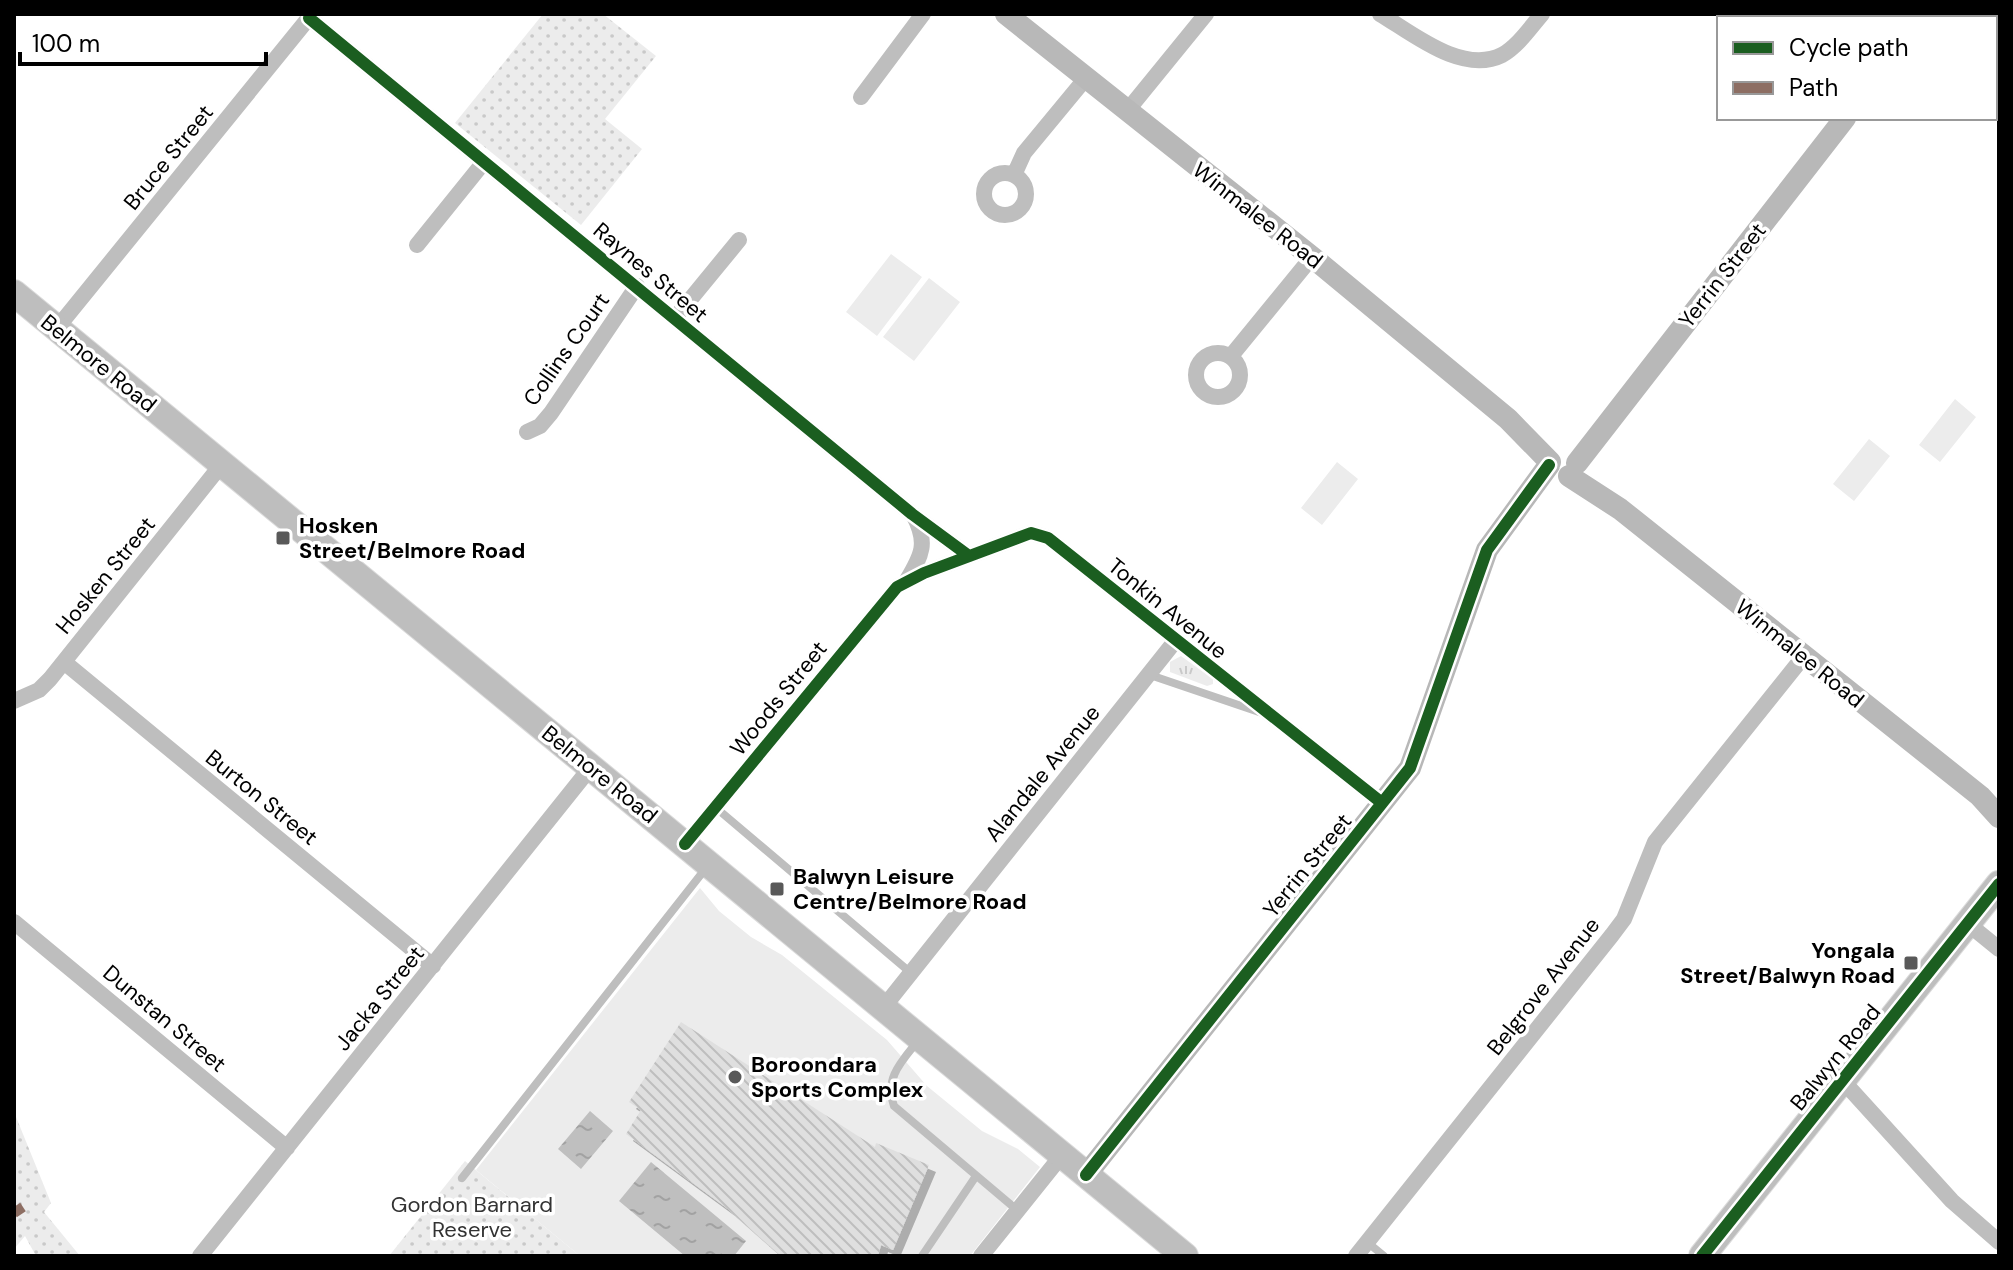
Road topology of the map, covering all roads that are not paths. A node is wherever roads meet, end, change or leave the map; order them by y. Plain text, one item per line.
1 (923, 14) edge
2 (1006, 14) edge
3 (1206, 14) edge
4 (1380, 14) edge
5 (1542, 14) edge
6 (311, 16) edge
7 (1086, 78) junction
8 (861, 97) dead end
9 (1127, 111) junction
10 (1843, 120) edge
11 (484, 162) junction
12 (1014, 175) dead end
13 (739, 240) dead end
14 (417, 245) dead end
15 (1312, 257) junction
16 (637, 286) junction
17 (14, 293) edge
18 (675, 318) junction
19 (57, 328) junction
20 (1231, 356) dead end
21 (527, 432) dead end
22 (222, 464) junction
23 (1564, 464) junction
24 (912, 514) junction
25 (969, 556) junction
26 (907, 580) junction
27 (1176, 640) junction
28 (1804, 656) junction
29 (64, 662) junction
30 (1149, 674) junction
31 (14, 701) edge
32 (1274, 718) junction
33 (591, 767) junction
34 (1989, 802) edge
35 (1382, 803) junction
36 (715, 807) junction
37 (1999, 817) edge
38 (685, 844) junction
39 (709, 865) junction
40 (1999, 884) edge
41 (14, 922) edge
42 (1967, 923) junction
43 (1999, 949) edge
44 (433, 966) junction
45 (911, 973) junction
46 (883, 1008) junction
47 (920, 1038) junction
48 (1842, 1080) junction
49 (287, 1148) junction
50 (1062, 1155) junction
51 (1086, 1175) junction
52 (976, 1176) junction
53 (462, 1178) dead end
54 (1018, 1210) junction
55 (1367, 1242) junction
56 (1999, 1242) edge
57 (200, 1256) edge
58 (922, 1256) edge
59 (981, 1256) edge
60 (1185, 1256) edge
61 (1356, 1256) edge
62 (1384, 1256) edge
63 (1702, 1256) edge

1 - 8 street
2 - 7 street, Winmalee Road
3 - 9 street
4 - 5 street
6 - 11 street, Raynes Street
6 - 19 street, Bruce Street
7 - 9 street, Winmalee Road
7 - 12 street
9 - 15 street, Winmalee Road
10 - 23 street, Yerrin Street
11 - 14 street
11 - 16 street, Raynes Street
13 - 18 street
15 - 20 street
15 - 23 street, Winmalee Road
16 - 18 street, Raynes Street
16 - 21 street, Collins Court
17 - 19 main road, Belmore Road
18 - 24 street, Raynes Street
19 - 22 main road, Belmore Road
22 - 29 street, Hosken Street
22 - 33 main road, Belmore Road
23 - 28 street, Winmalee Road
23 - 35 street, Yerrin Street
24 - 25 street, Raynes Street
24 - 26 street
25 - 26 street, Tonkin Avenue
25 - 27 street, Tonkin Avenue
26 - 36 street, Woods Street
27 - 30 street, Alandale Avenue
27 - 32 street, Tonkin Avenue
28 - 34 street, Winmalee Road
28 - 55 street, Belgrove Avenue
29 - 31 street, Hosken Street
29 - 44 street, Burton Street
30 - 32 lane
30 - 45 street, Alandale Avenue
32 - 35 street, Tonkin Avenue
33 - 38 main road, Belmore Road
33 - 44 street, Jacka Street
34 - 37 street, Winmalee Road
35 - 51 street, Yerrin Street
36 - 38 street, Woods Street
36 - 45 lane
38 - 39 main road, Belmore Road
39 - 46 main road, Belmore Road
39 - 53 lane
40 - 42 main road, Balwyn Road
41 - 49 street, Dunstan Street
42 - 43 street
42 - 48 main road, Balwyn Road
44 - 49 street, Jacka Street
45 - 46 street, Alandale Avenue
46 - 47 main road, Belmore Road
47 - 50 main road, Belmore Road
47 - 52 lane
48 - 56 street
48 - 63 main road, Balwyn Road
49 - 57 street, Jacka Street
50 - 51 main road, Belmore Road
50 - 54 street
51 - 60 main road, Belmore Road
52 - 54 lane
52 - 58 lane
54 - 59 street
55 - 61 street, Belgrove Avenue
55 - 62 lane

